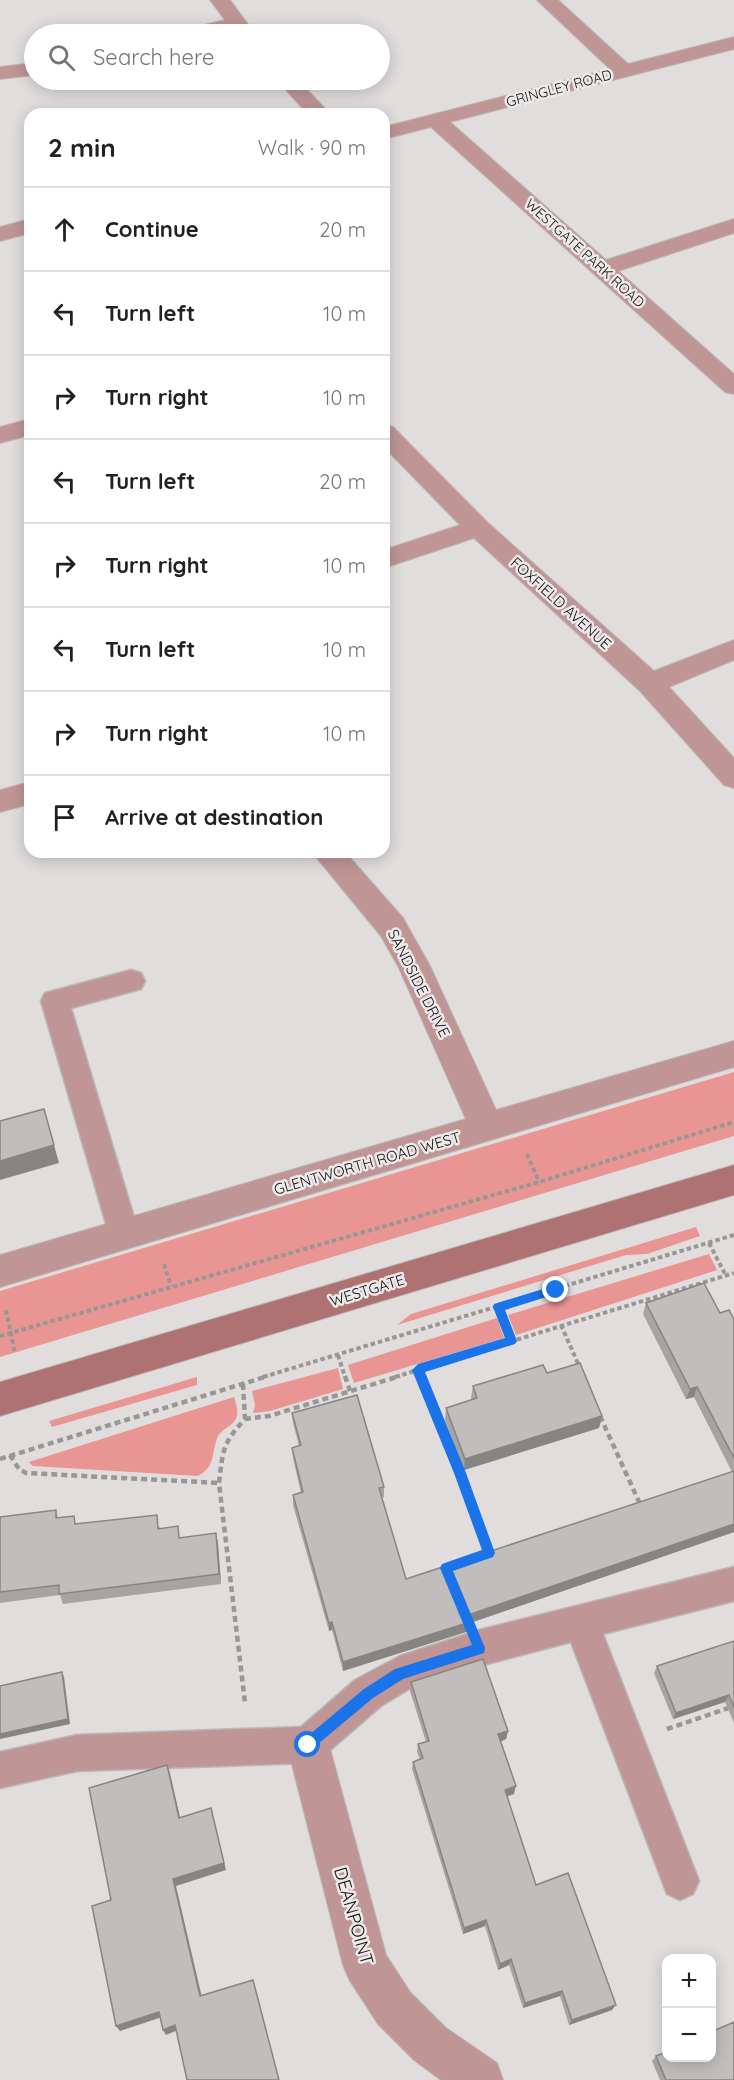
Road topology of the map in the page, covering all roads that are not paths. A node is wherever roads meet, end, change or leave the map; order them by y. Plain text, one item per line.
1 (220, 0) edge
2 (547, 0) edge
3 (237, 24) edge
4 (734, 43) edge
5 (24, 70) edge
6 (624, 71) junction
7 (0, 73) edge
8 (297, 90) edge
9 (314, 108) edge
10 (435, 120) junction
11 (390, 131) edge
12 (734, 226) edge
13 (24, 228) edge
14 (0, 234) edge
15 (602, 269) junction
16 (734, 387) edge
17 (24, 429) edge
18 (0, 435) edge
19 (390, 438) edge
20 (478, 528) junction
21 (390, 557) edge
22 (734, 649) edge
23 (650, 684) junction
24 (734, 777) edge
25 (24, 795) edge
26 (0, 801) edge
27 (332, 858) edge
28 (131, 981) dead end
29 (734, 1054) edge
30 (487, 1128) junction
31 (734, 1180) edge
32 (124, 1234) junction
33 (0, 1270) edge
34 (0, 1399) edge
35 (734, 1584) edge
36 (581, 1623) junction
37 (308, 1745) junction
38 (0, 1770) edge
39 (680, 1881) dead end
40 (478, 2080) edge

1 - 3 street
2 - 6 street
4 - 6 street, GRINGLEY ROAD
5 - 7 street
6 - 10 street, GRINGLEY ROAD
8 - 9 street
10 - 11 street, GRINGLEY ROAD
10 - 15 street, WESTGATE PARK ROAD
12 - 15 street
13 - 14 street
15 - 16 street, WESTGATE PARK ROAD
17 - 18 street
19 - 20 street, FOXFIELD AVENUE
20 - 21 street
20 - 23 street, FOXFIELD AVENUE
22 - 23 street
23 - 24 street, FOXFIELD AVENUE
25 - 26 street
27 - 30 street, SANDSIDE DRIVE
28 - 32 lane
29 - 30 street, GLENTWORTH ROAD WEST
30 - 32 street, GLENTWORTH ROAD WEST
31 - 34 street, WESTGATE
32 - 33 street, GLENTWORTH ROAD WEST
35 - 36 lane
36 - 37 lane
36 - 39 lane
37 - 38 lane
37 - 40 street, DEANPOINT

